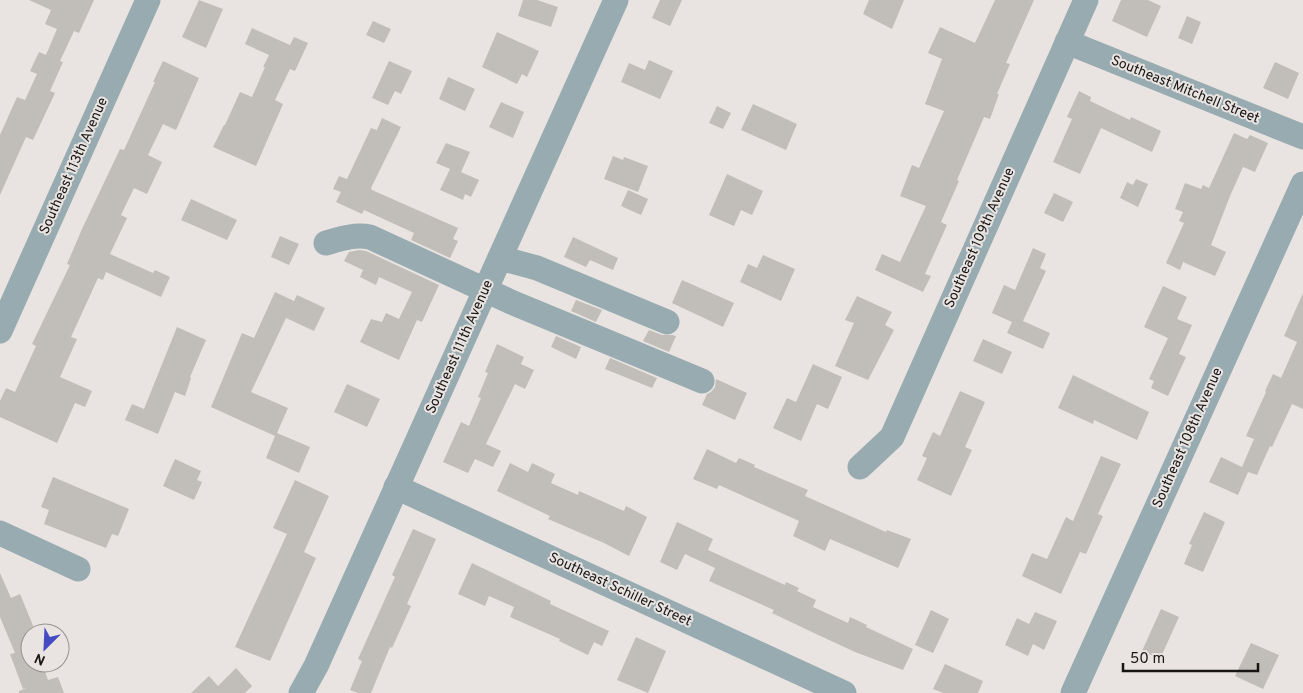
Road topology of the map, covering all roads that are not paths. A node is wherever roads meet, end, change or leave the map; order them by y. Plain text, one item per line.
1 (148, 0) edge
2 (616, 0) edge
3 (1086, 0) edge
4 (1067, 42) junction
5 (1303, 137) edge
6 (1303, 184) edge
7 (326, 244) dead end
8 (500, 258) junction
9 (486, 290) junction
10 (667, 322) dead end
11 (0, 331) edge
12 (702, 381) dead end
13 (860, 467) dead end
14 (396, 487) junction
15 (0, 533) edge
16 (78, 569) dead end
17 (814, 687) edge
18 (301, 693) edge
19 (844, 693) edge
20 (1073, 693) edge

1 - 11 street, Southeast 113th Avenue
2 - 8 street, Southeast 111th Avenue
3 - 4 street, Southeast 109th Avenue
4 - 5 street, Southeast Mitchell Street
4 - 13 street, Southeast 109th Avenue
6 - 20 street, Southeast 108th Avenue
7 - 9 street
8 - 9 street, Southeast 111th Avenue
8 - 10 street
9 - 12 street
9 - 14 street, Southeast 111th Avenue
14 - 17 street, Southeast Schiller Street
14 - 18 street, Southeast 111th Avenue
15 - 16 street
17 - 19 street, Southeast Schiller Street

